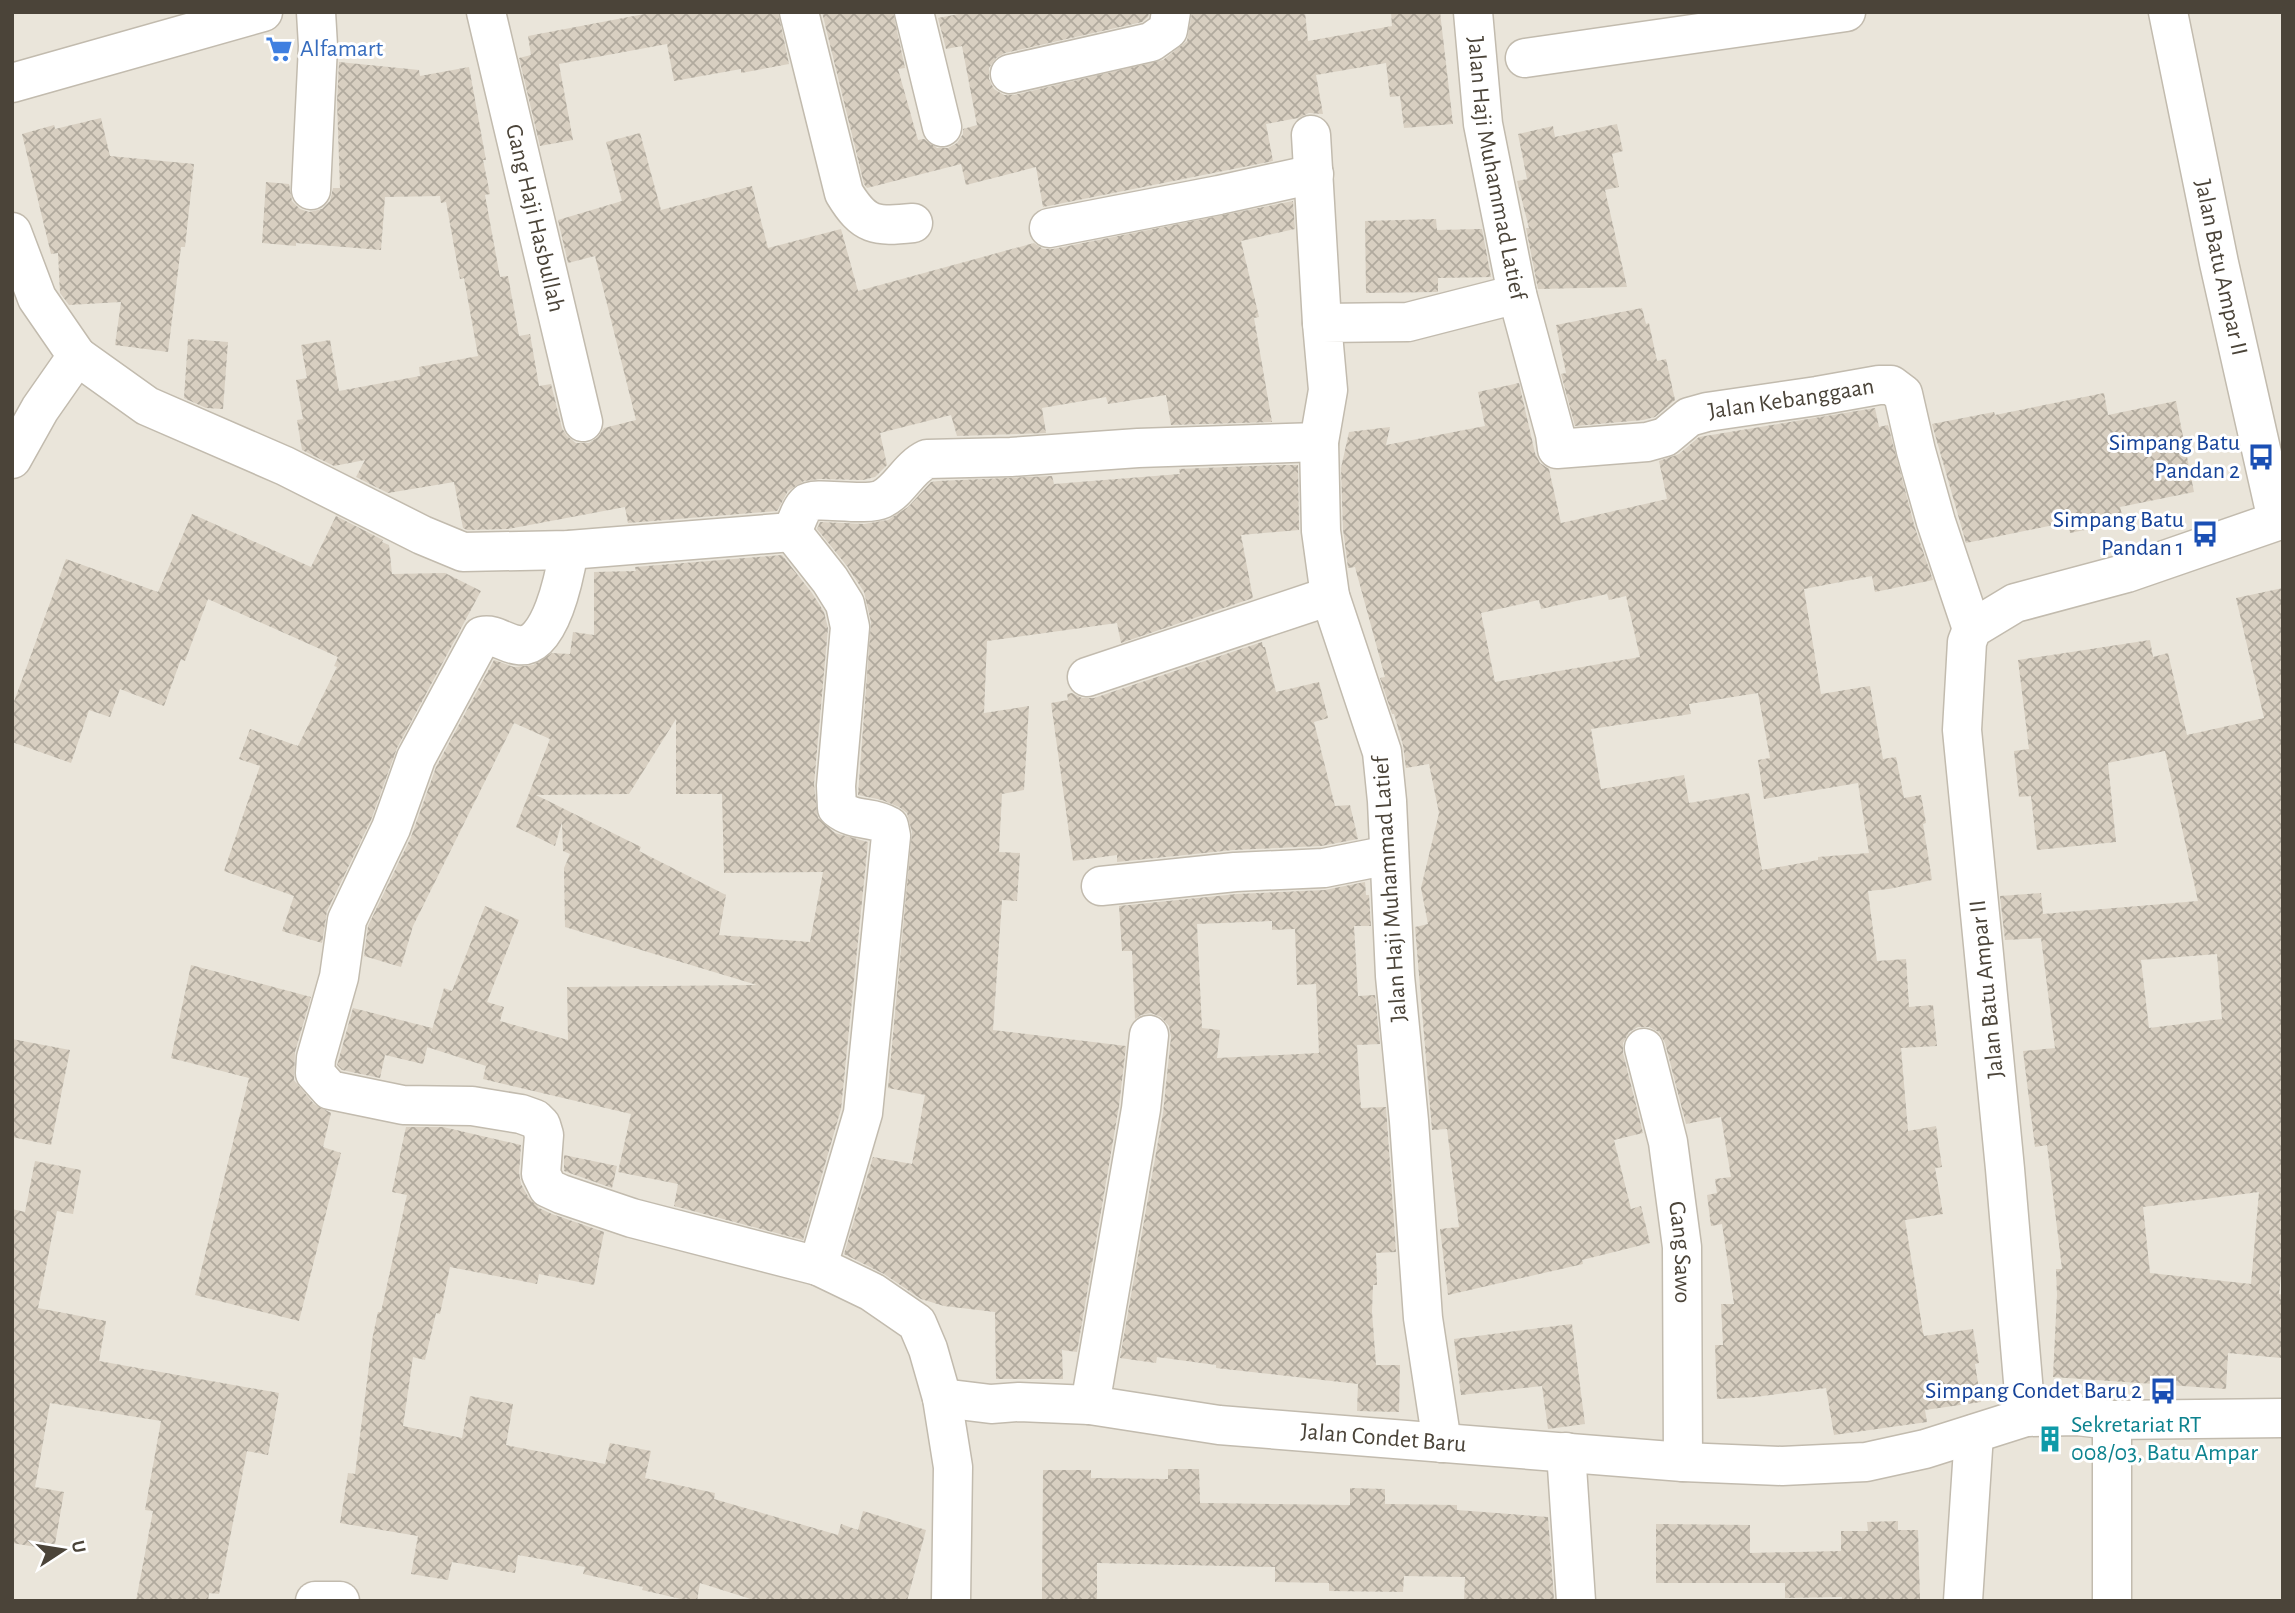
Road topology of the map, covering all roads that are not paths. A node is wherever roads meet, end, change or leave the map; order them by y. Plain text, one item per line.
1 (262, 12) edge
2 (316, 12) edge
3 (486, 12) edge
4 (799, 12) edge
5 (914, 12) edge
6 (1171, 12) edge
7 (1473, 12) edge
8 (1846, 12) edge
9 (2168, 12) edge
10 (1525, 58) dead end
11 (1010, 74) dead end
12 (12, 83) edge
13 (942, 127) dead end
14 (1311, 135) dead end
15 (1314, 174) junction
16 (311, 190) dead end
17 (912, 223) dead end
18 (1049, 228) dead end
19 (12, 232) edge
20 (1517, 294) junction
21 (1322, 323) junction
22 (77, 356) junction
23 (583, 422) dead end
24 (1320, 442) junction
25 (12, 458) edge
26 (2280, 520) edge
27 (792, 532) junction
28 (569, 550) junction
29 (1330, 596) junction
30 (1972, 629) junction
31 (1087, 677) dead end
32 (1389, 855) junction
33 (1101, 886) dead end
34 (1149, 1035) dead end
35 (1644, 1048) dead end
36 (818, 1266) junction
37 (942, 1398) junction
38 (1090, 1405) junction
39 (2026, 1418) junction
40 (2283, 1418) edge
41 (2112, 1420) junction
42 (1974, 1434) junction
43 (1442, 1443) junction
44 (1566, 1452) junction
45 (1683, 1462) junction
46 (315, 1601) edge
47 (340, 1601) edge
48 (951, 1601) edge
49 (1576, 1601) edge
50 (1963, 1601) edge
51 (2112, 1601) edge

1 - 12 street
2 - 16 street
3 - 23 street, Gang Haji Hasbullah
4 - 17 street
5 - 13 street
6 - 11 street
7 - 20 street, Jalan Haji Muhammad Latief
8 - 10 street
9 - 26 street, Jalan Batu Ampar II
14 - 15 street
15 - 18 street
15 - 21 street
19 - 22 street
20 - 21 street, Jalan Haji Muhammad Latief
20 - 30 street, Jalan Kebanggaan
21 - 24 street, Jalan Haji Muhammad Latief
22 - 25 street
22 - 28 street
24 - 27 street
24 - 29 street, Jalan Haji Muhammad Latief
26 - 30 street, Jalan Batu Ampar II
27 - 28 street
27 - 36 street
28 - 36 street
29 - 31 street
29 - 32 street, Jalan Haji Muhammad Latief
30 - 39 street, Jalan Batu Ampar II
32 - 33 street
32 - 43 street, Jalan Haji Muhammad Latief
34 - 38 street
35 - 45 street, Gang Sawo
36 - 37 street
37 - 38 street, Jalan Condet Baru
37 - 48 street
38 - 43 street, Jalan Condet Baru
39 - 41 street
39 - 42 street, Jalan Condet Baru
40 - 41 street
41 - 51 street
42 - 45 street, Jalan Condet Baru
42 - 50 street
43 - 44 street, Jalan Condet Baru
44 - 45 street, Jalan Condet Baru
44 - 49 street
46 - 47 street

